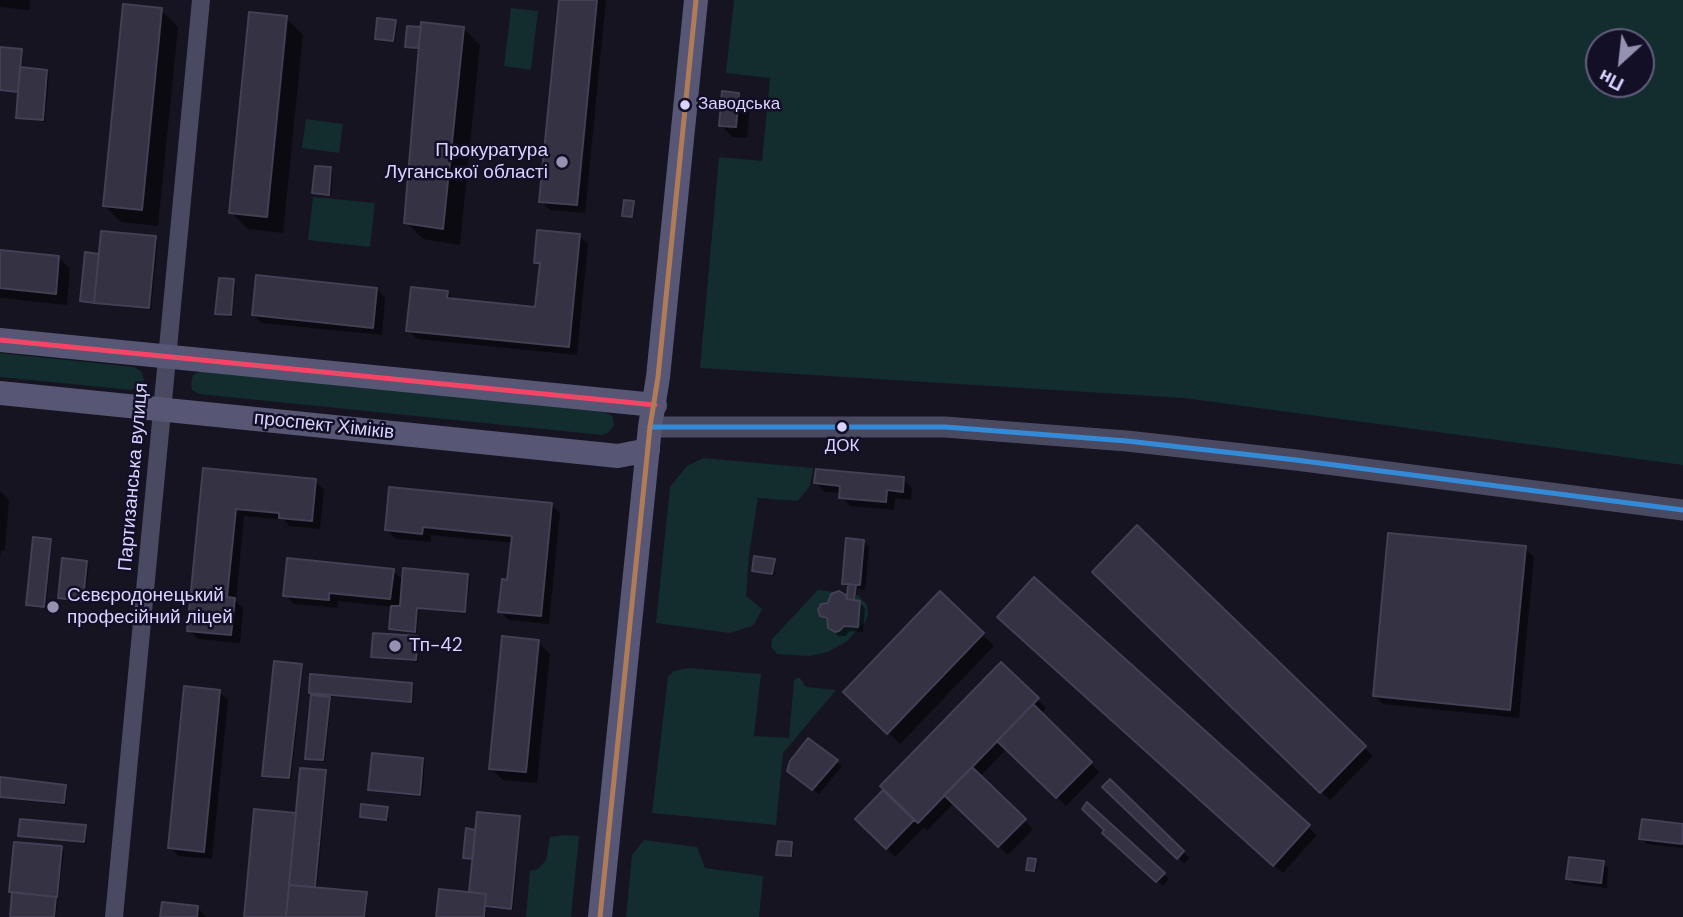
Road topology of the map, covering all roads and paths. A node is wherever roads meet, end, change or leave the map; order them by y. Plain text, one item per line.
1 (201, 0) edge
2 (696, 0) edge
3 (0, 340) edge
4 (167, 356) junction
5 (0, 393) edge
6 (162, 409) junction
7 (651, 427) junction
8 (1683, 510) edge
9 (114, 917) edge
10 (600, 917) edge

1 - 4 street, Партизанська вулиця
2 - 7 main road
3 - 4 main road, проспект Хіміків
4 - 6 street, Партизанська вулиця
4 - 7 main road, проспект Хіміків
5 - 6 main road, проспект Хіміків
6 - 7 main road, проспект Хіміків
6 - 9 street, Партизанська вулиця
7 - 8 street, проспект Хіміків
7 - 10 main road

